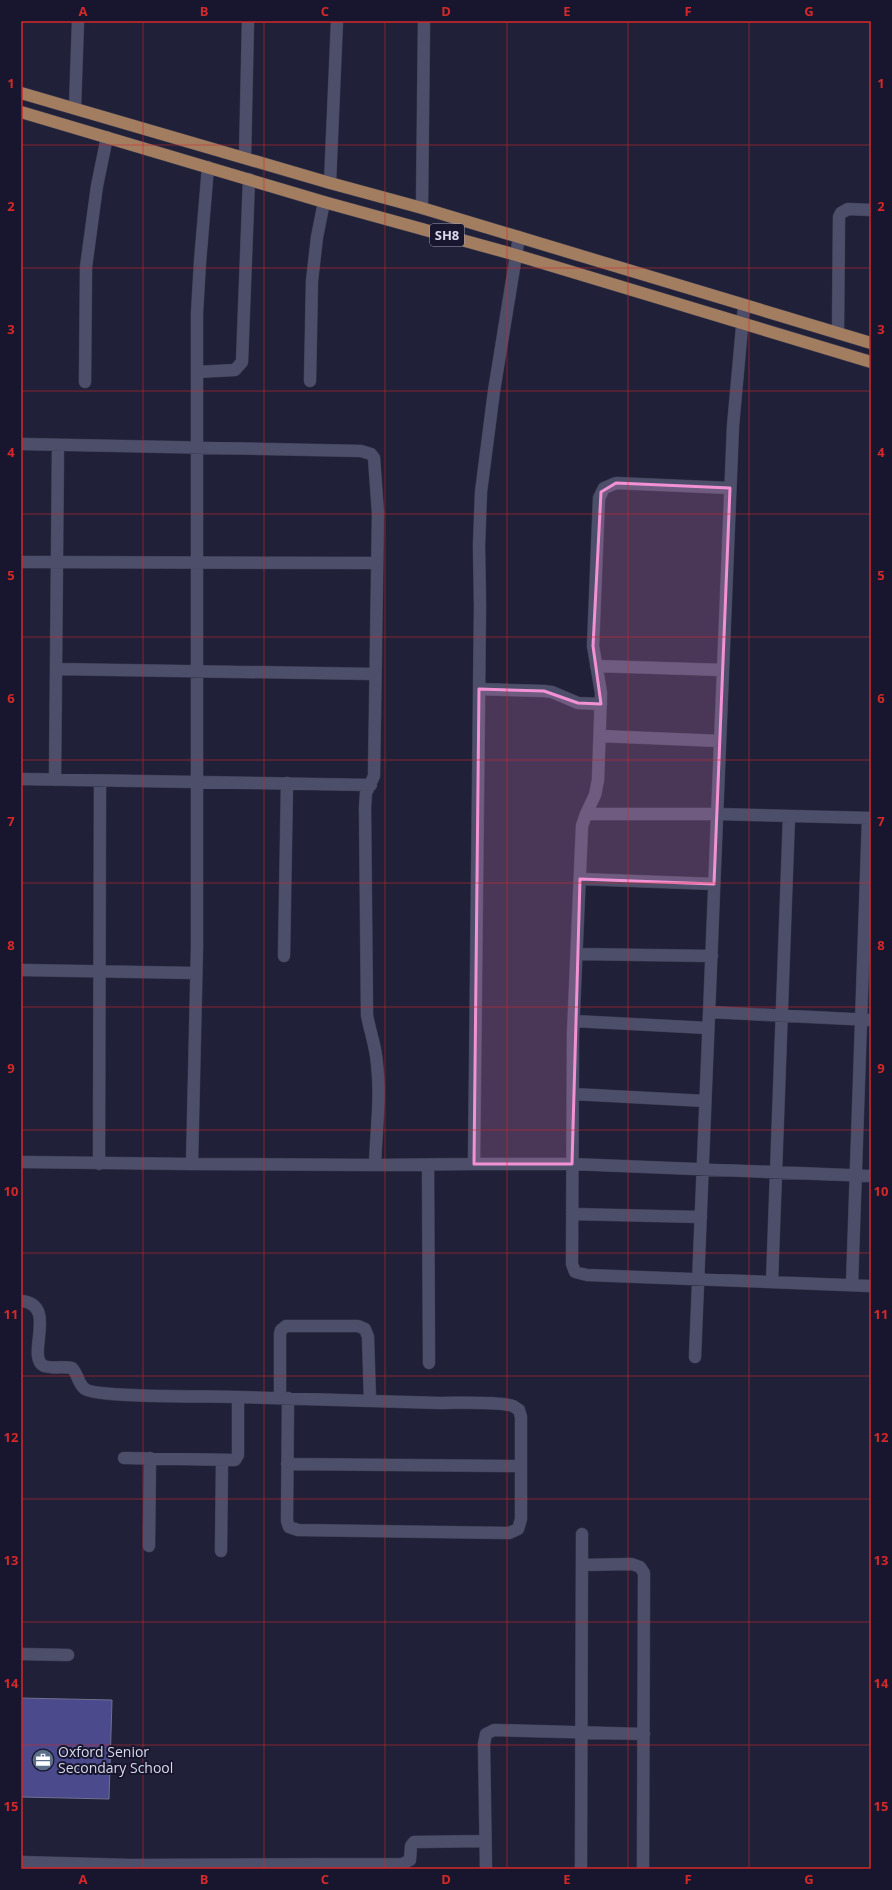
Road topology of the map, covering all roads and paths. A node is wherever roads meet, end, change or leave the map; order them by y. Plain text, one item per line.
1 (78, 21) edge
2 (248, 21) edge
3 (337, 21) edge
4 (424, 21) edge
5 (21, 93) edge
6 (75, 108) junction
7 (21, 112) edge
8 (107, 137) junction
9 (245, 157) junction
10 (208, 167) junction
11 (249, 179) junction
12 (330, 183) junction
13 (324, 202) junction
14 (422, 208) junction
15 (871, 210) edge
16 (519, 238) junction
17 (516, 255) junction
18 (744, 304) junction
19 (741, 323) junction
20 (838, 333) junction
21 (871, 343) edge
22 (871, 362) edge
23 (197, 372) junction
24 (310, 381) dead end
25 (86, 382) dead end
26 (21, 444) edge
27 (58, 445) junction
28 (197, 447) junction
29 (730, 488) junction
30 (21, 562) edge
31 (56, 562) junction
32 (198, 562) junction
33 (377, 564) junction
34 (596, 666) junction
35 (56, 669) junction
36 (197, 670) junction
37 (723, 670) junction
38 (375, 674) junction
39 (479, 690) junction
40 (601, 704) junction
41 (600, 736) junction
42 (720, 741) junction
43 (21, 779) edge
44 (55, 780) junction
45 (100, 781) junction
46 (196, 782) junction
47 (287, 783) junction
48 (371, 785) junction
49 (586, 814) junction
50 (717, 814) junction
51 (789, 816) junction
52 (870, 818) edge
53 (580, 879) junction
54 (714, 884) junction
55 (577, 954) junction
56 (284, 956) dead end
57 (712, 956) junction
58 (21, 970) edge
59 (99, 972) junction
60 (196, 973) junction
61 (709, 1012) junction
62 (782, 1015) junction
63 (866, 1020) edge
64 (574, 1021) junction
65 (708, 1028) junction
66 (573, 1094) junction
67 (705, 1101) junction
68 (21, 1162) edge
69 (99, 1164) junction
70 (192, 1164) junction
71 (474, 1164) junction
72 (572, 1164) junction
73 (428, 1165) junction
74 (375, 1166) junction
75 (703, 1170) junction
76 (776, 1172) junction
77 (855, 1175) junction
78 (871, 1176) edge
79 (572, 1214) junction
80 (701, 1217) junction
81 (698, 1279) junction
82 (772, 1282) junction
83 (852, 1285) junction
84 (871, 1286) edge
85 (21, 1302) edge
86 (695, 1357) dead end
87 (429, 1363) dead end
88 (238, 1397) junction
89 (284, 1398) junction
90 (370, 1401) junction
91 (124, 1458) dead end
92 (150, 1458) junction
93 (222, 1460) junction
94 (288, 1464) junction
95 (521, 1466) junction
96 (582, 1534) dead end
97 (149, 1546) dead end
98 (221, 1551) dead end
99 (582, 1565) junction
100 (21, 1654) edge
101 (68, 1655) dead end
102 (582, 1732) junction
103 (644, 1734) junction
104 (485, 1841) junction
105 (21, 1862) edge
106 (408, 1865) edge
107 (486, 1869) edge
108 (581, 1869) edge
109 (643, 1869) edge

1 - 6 street
2 - 9 street
3 - 12 street
4 - 14 street
5 - 6 main road, SH8
6 - 9 main road, SH8
7 - 8 main road, SH8
8 - 10 main road, SH8
8 - 25 street
9 - 12 main road, SH8
10 - 11 main road, SH8
10 - 23 street
11 - 13 main road, SH8
11 - 23 street
12 - 14 main road, SH8
13 - 17 main road, SH8
13 - 24 street
14 - 16 main road, SH8
15 - 20 street
16 - 17 street
16 - 18 main road, SH8
17 - 19 main road, SH8
17 - 39 street
18 - 19 street
18 - 20 main road, SH8
19 - 22 main road, SH8
19 - 29 street
20 - 21 main road, SH8
23 - 28 street
26 - 27 street
27 - 28 street
27 - 31 street
28 - 32 street
28 - 33 street
29 - 34 street
29 - 37 street
30 - 31 street
31 - 32 street
31 - 35 street
32 - 33 street
32 - 36 street
33 - 38 street
34 - 37 street
34 - 40 street
35 - 36 street
35 - 44 street
36 - 38 street
36 - 46 street
37 - 42 street
38 - 48 street
39 - 40 street
39 - 71 street
40 - 41 street
41 - 42 street
41 - 49 street
42 - 50 street
43 - 44 street
44 - 45 street
45 - 46 street
45 - 59 street
46 - 47 street
46 - 60 street
47 - 48 street
47 - 56 street
48 - 74 street
49 - 50 street
49 - 53 street
50 - 51 street
50 - 54 street
51 - 52 street
51 - 62 street
52 - 63 street
53 - 54 street
53 - 55 street
54 - 57 street
55 - 57 street
55 - 64 street
57 - 61 street
58 - 59 street
59 - 60 street
59 - 69 street
60 - 70 street
61 - 62 street
61 - 65 street
62 - 63 street
62 - 76 street
63 - 77 street
64 - 65 street
64 - 66 street
65 - 67 street
66 - 67 street
66 - 72 street
67 - 75 street
68 - 69 street
69 - 70 street
70 - 74 street
71 - 72 street
71 - 73 street
72 - 75 street
72 - 79 street
73 - 74 street
73 - 87 street
75 - 76 street
75 - 80 street
76 - 77 street
76 - 82 street
77 - 78 street
77 - 83 street
79 - 80 street
79 - 81 street
80 - 81 street
81 - 82 street
81 - 86 street
82 - 83 street
83 - 84 street
85 - 88 street
88 - 89 street
88 - 93 street
89 - 90 street
89 - 90 street
89 - 94 street
90 - 95 street
91 - 92 street
92 - 93 street
92 - 97 street
93 - 98 street
94 - 95 street
94 - 95 street
96 - 99 street
99 - 102 street
99 - 103 street
100 - 101 street
102 - 103 street
102 - 104 street
102 - 108 street
103 - 109 street
104 - 106 street
104 - 107 street
105 - 106 street

